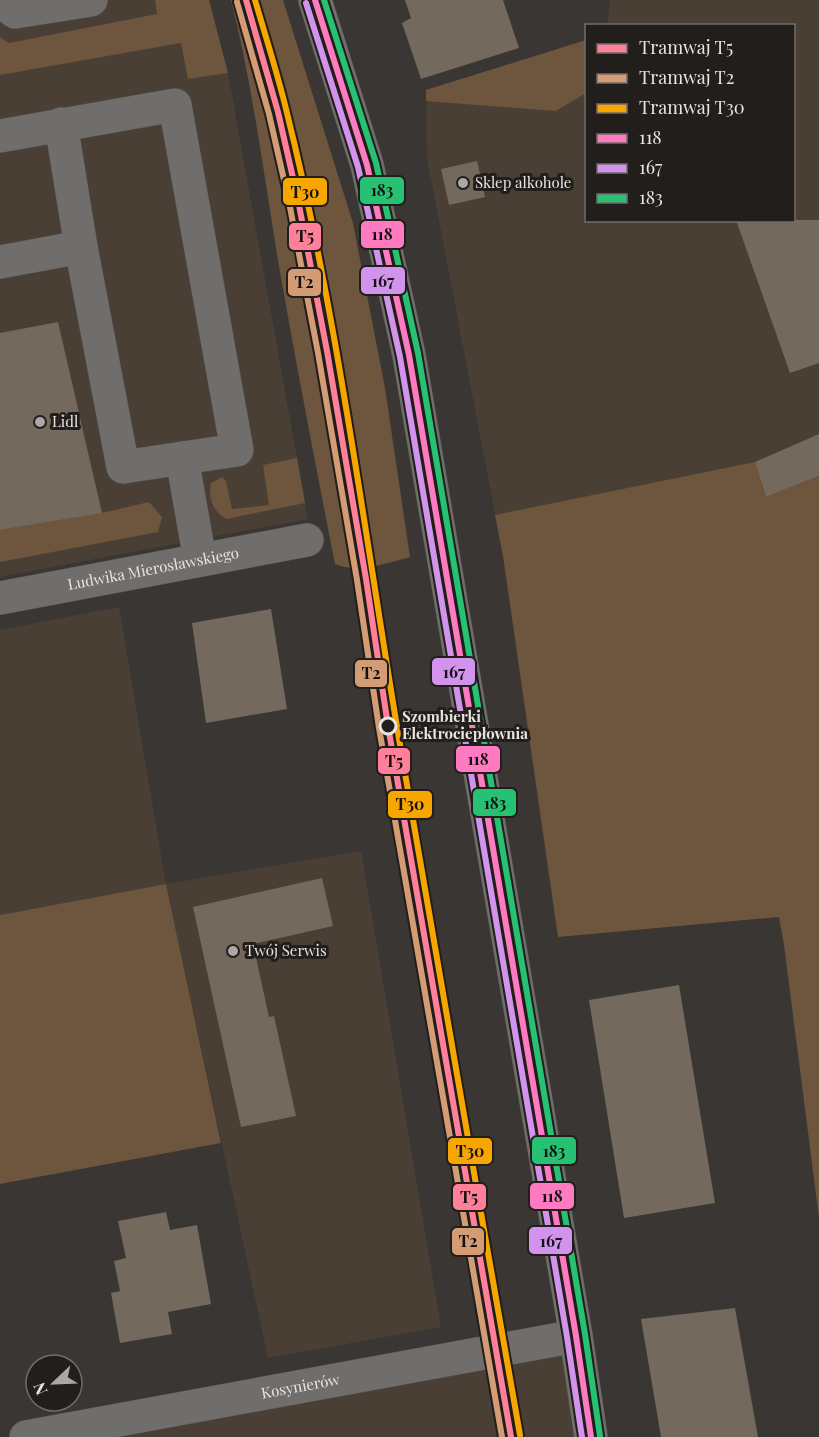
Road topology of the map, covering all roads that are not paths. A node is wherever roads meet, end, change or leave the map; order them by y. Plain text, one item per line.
1 (91, 0) edge
2 (315, 0) edge
3 (0, 1) edge
4 (61, 124) junction
5 (0, 136) edge
6 (81, 248) junction
7 (0, 262) edge
8 (182, 458) junction
9 (307, 540) dead end
10 (200, 560) junction
11 (0, 598) edge
12 (576, 1336) junction
13 (26, 1437) edge
14 (591, 1437) edge

1 - 3 street
2 - 12 street
4 - 5 street
4 - 6 street
4 - 8 street
6 - 7 street
6 - 8 street
8 - 10 street
9 - 10 street, Ludwika Mierosławskiego
10 - 11 street, Ludwika Mierosławskiego
12 - 13 street, Kosynierów
12 - 14 street

